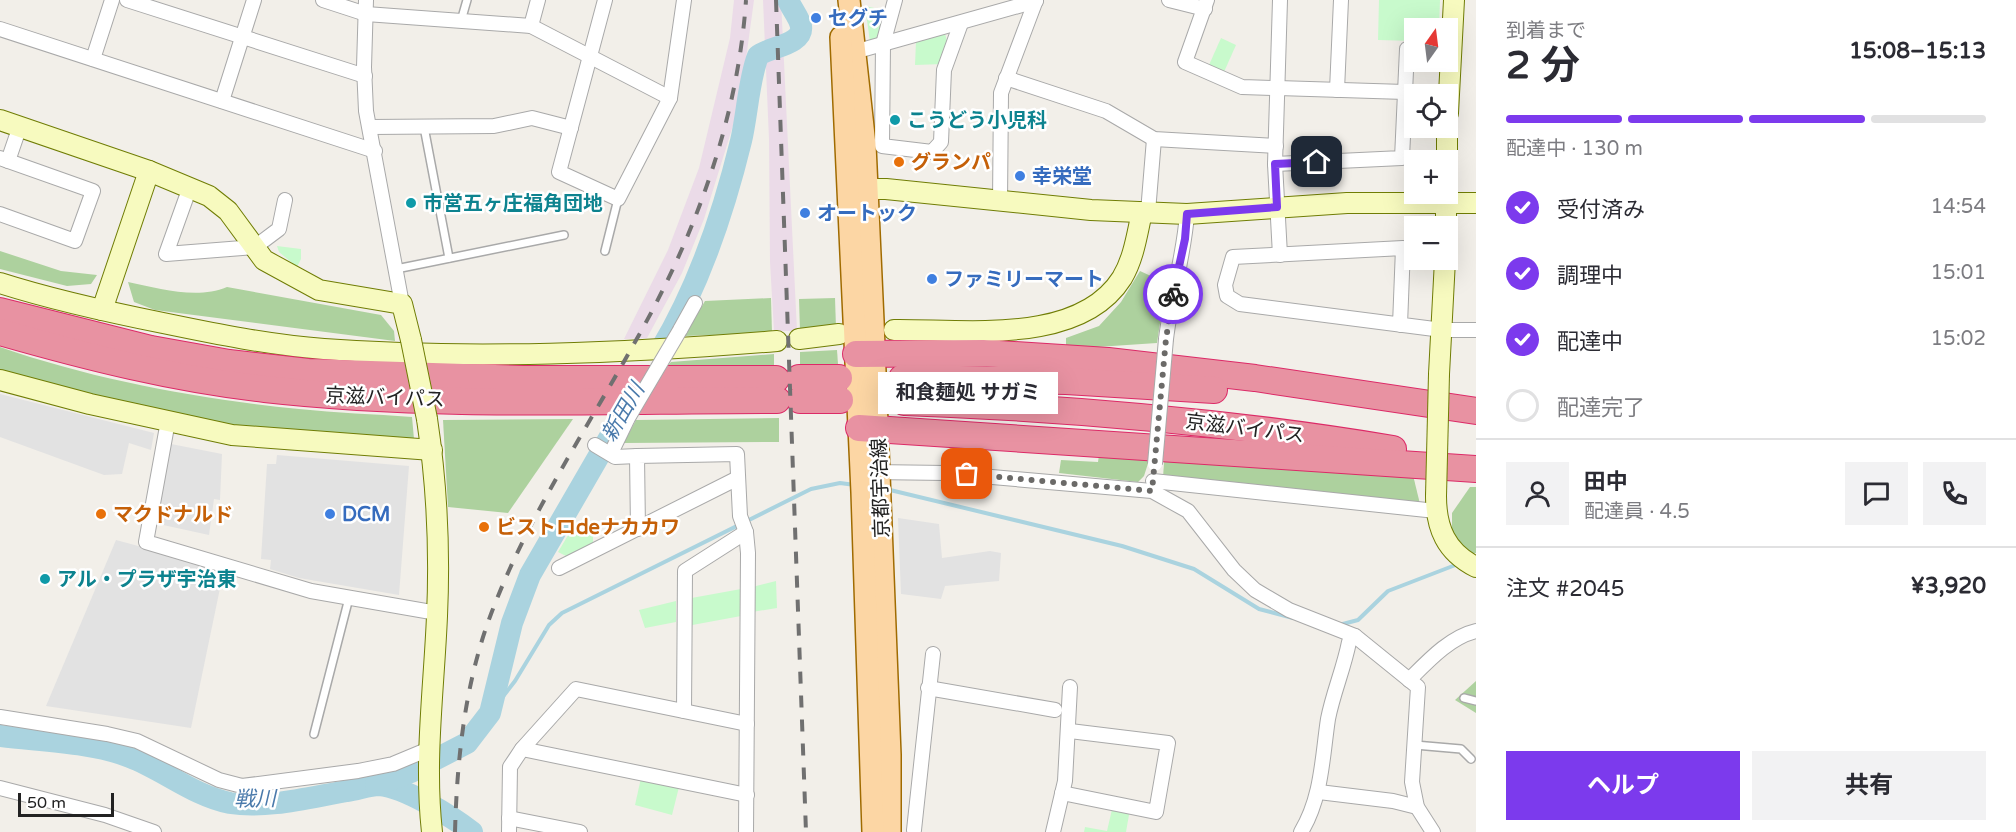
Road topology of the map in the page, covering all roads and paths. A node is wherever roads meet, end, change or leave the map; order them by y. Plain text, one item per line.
1 (112, 0) edge
2 (127, 0) edge
3 (254, 0) edge
4 (323, 0) edge
5 (467, 0) edge
6 (538, 0) edge
7 (605, 0) edge
8 (684, 0) edge
9 (840, 0) edge
10 (849, 0) edge
11 (895, 0) edge
12 (1169, 0) edge
13 (1280, 0) edge
14 (1341, 0) edge
15 (1454, 0) edge
16 (1036, 1) edge
17 (1206, 4) edge
18 (366, 7) edge
19 (461, 21) junction
20 (961, 22) junction
21 (531, 26) junction
22 (0, 29) edge
23 (242, 37) junction
24 (883, 44) junction
25 (849, 54) junction
26 (591, 57) junction
27 (93, 59) junction
28 (365, 76) junction
29 (1006, 78) junction
30 (1450, 84) edge
31 (1277, 89) junction
32 (1337, 90) junction
33 (1404, 92) edge
34 (670, 98) junction
35 (222, 101) junction
36 (1404, 114) edge
37 (0, 120) edge
38 (20, 126) junction
39 (424, 127) junction
40 (371, 128) junction
41 (571, 128) junction
42 (1154, 139) junction
43 (1276, 146) junction
44 (375, 151) junction
45 (4, 160) edge
46 (1275, 164) junction
47 (149, 171) junction
48 (190, 187) junction
49 (857, 188) junction
50 (618, 199) junction
51 (285, 200) dead end
52 (1404, 200) edge
53 (1458, 200) edge
54 (1000, 202) junction
55 (1476, 203) edge
56 (1277, 207) junction
57 (1145, 212) junction
58 (0, 214) edge
59 (1187, 214) junction
60 (564, 235) dead end
61 (255, 247) junction
62 (605, 251) dead end
63 (1280, 255) junction
64 (449, 258) junction
65 (396, 269) junction
66 (1445, 270) edge
67 (0, 284) edge
68 (695, 303) dead end
69 (402, 304) junction
70 (102, 310) junction
71 (0, 312) edge
72 (1400, 325) junction
73 (894, 330) dead end
74 (1442, 330) junction
75 (1476, 330) edge
76 (0, 332) edge
77 (839, 334) dead end
78 (799, 339) dead end
79 (777, 341) dead end
80 (866, 354) junction
81 (0, 380) edge
82 (788, 389) junction
83 (840, 389) dead end
84 (1476, 411) edge
85 (1476, 419) edge
86 (168, 421) junction
87 (868, 428) junction
88 (595, 445) dead end
89 (432, 450) junction
90 (609, 452) junction
91 (637, 456) junction
92 (1476, 467) edge
93 (738, 478) junction
94 (870, 482) junction
95 (1153, 486) junction
96 (1436, 503) junction
97 (743, 525) junction
98 (638, 529) junction
99 (1476, 567) edge
100 (559, 568) dead end
101 (349, 598) junction
102 (437, 613) junction
103 (1476, 631) edge
104 (1355, 636) junction
105 (933, 654) dead end
106 (1409, 680) junction
107 (1070, 687) dead end
108 (928, 688) junction
109 (1464, 698) dead end
110 (1476, 701) edge
111 (1055, 709) dead end
112 (684, 711) junction
113 (0, 717) edge
114 (747, 724) junction
115 (1070, 731) junction
116 (314, 734) dead end
117 (1415, 745) junction
118 (522, 749) junction
119 (429, 758) junction
120 (1471, 759) dead end
121 (0, 788) edge
122 (1062, 792) junction
123 (1319, 792) junction
124 (747, 795) junction
125 (1417, 807) junction
126 (432, 824) edge
127 (509, 825) edge
128 (114, 827) edge
129 (882, 830) edge
130 (915, 831) edge
131 (154, 832) edge
132 (580, 832) edge
133 (746, 832) edge
134 (1053, 832) edge
135 (1301, 832) edge
136 (1433, 832) edge

1 - 27 street
2 - 23 street
3 - 23 street
4 - 18 street
5 - 19 lane
6 - 21 street
7 - 26 street
8 - 34 street
9 - 25 main road, 京都宇治線
10 - 25 main road, 京都宇治線
11 - 24 street
12 - 17 street
13 - 31 street
14 - 32 street
15 - 30 street
16 - 20 street
16 - 29 street
17 - 31 street
18 - 19 street
18 - 28 street
19 - 21 street
20 - 24 street
20 - 24 street
21 - 26 street
22 - 27 street
23 - 28 street
23 - 35 street
24 - 25 street
25 - 49 main road, 京都宇治線
26 - 34 street
26 - 41 street
27 - 35 street
28 - 40 street
29 - 42 street
29 - 54 street
31 - 32 street
31 - 43 street
32 - 33 street
34 - 50 street
35 - 44 street
36 - 46 street
37 - 38 street
38 - 45 street
38 - 47 street
39 - 40 street
39 - 41 street
39 - 64 lane
40 - 44 street
41 - 50 street
42 - 43 street
42 - 57 street
43 - 46 street
44 - 65 street
45 - 58 street
46 - 56 street
47 - 48 street
47 - 70 street
48 - 61 street
48 - 61 street
49 - 54 street
49 - 80 main road, 京都宇治線
50 - 62 lane
51 - 61 street
52 - 56 street
53 - 55 street
54 - 57 street
56 - 59 street
56 - 63 street
57 - 59 street
57 - 73 street
59 - 95 street, bridge
60 - 64 lane
61 - 69 street
63 - 72 street
63 - 72 street
64 - 65 lane
65 - 69 street
66 - 74 street
67 - 70 street
68 - 90 street, bridge
69 - 89 street, bridge
70 - 79 street
71 - 82 highway, 京滋バイパス
72 - 74 street
74 - 75 street
74 - 96 street, bridge
76 - 82 highway, 京滋バイパス
77 - 78 street
80 - 84 highway
80 - 87 main road, 京都宇治線
81 - 86 street
82 - 83 highway, 京滋バイパス
85 - 92 highway, 京滋バイパス
86 - 89 street
86 - 101 street
87 - 92 highway
87 - 94 main road, 京都宇治線
88 - 90 street
89 - 102 street
90 - 91 street
91 - 93 street
91 - 98 street
93 - 97 street
93 - 98 street
94 - 95 street
94 - 129 main road, 京都宇治線
95 - 96 street
95 - 104 street
96 - 99 street
97 - 112 street
97 - 114 street
98 - 100 street
101 - 102 street
101 - 116 lane
102 - 119 street
103 - 106 street
104 - 106 street
104 - 123 street
105 - 108 street
106 - 117 street
107 - 115 street
108 - 111 street
108 - 130 street
109 - 110 lane
112 - 114 street
112 - 118 street
113 - 119 street
114 - 124 street
115 - 122 street
115 - 122 street
117 - 120 lane
117 - 125 street
118 - 124 street
118 - 127 street
119 - 126 street
121 - 128 street
122 - 134 street
123 - 125 street
123 - 135 street
124 - 133 street
125 - 136 street
127 - 132 street
128 - 131 street
129 - 130 street

